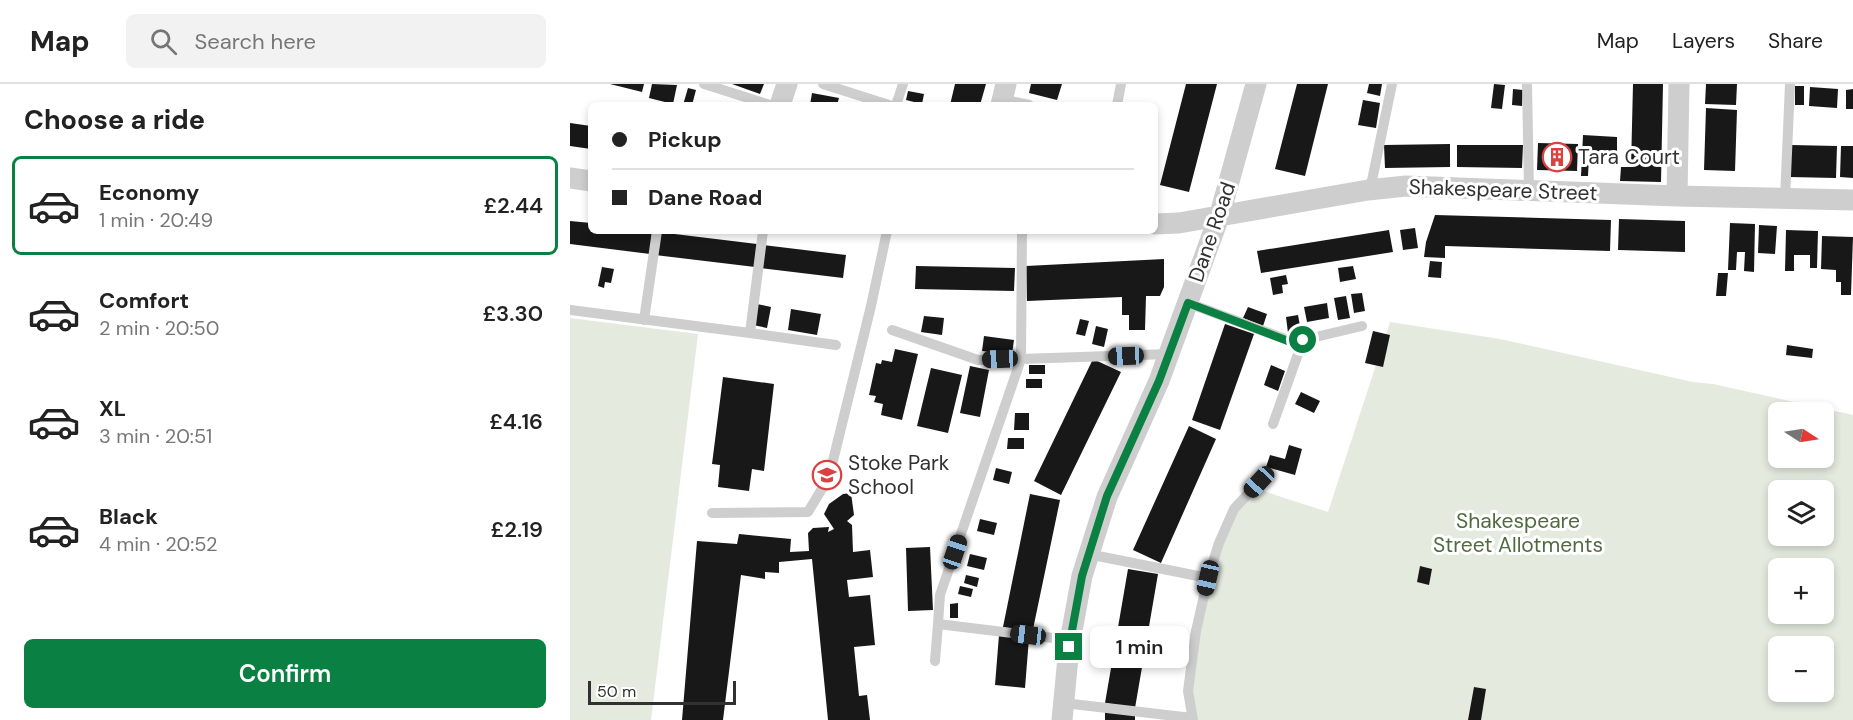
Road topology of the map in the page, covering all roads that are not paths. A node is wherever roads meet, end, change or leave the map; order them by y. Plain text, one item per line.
1 (704, 84) edge
2 (787, 84) edge
3 (824, 84) edge
4 (903, 84) edge
5 (1121, 84) edge
6 (1256, 84) edge
7 (1392, 84) edge
8 (1527, 84) edge
9 (1680, 84) edge
10 (1790, 84) edge
11 (1003, 96) edge
12 (761, 102) edge
13 (781, 102) edge
14 (881, 102) edge
15 (897, 102) edge
16 (1020, 102) edge
17 (1118, 102) edge
18 (570, 178) edge
19 (588, 181) edge
20 (1370, 190) junction
21 (1529, 190) junction
22 (1677, 196) junction
23 (1785, 199) junction
24 (1853, 200) edge
25 (1220, 214) junction
26 (1158, 224) edge
27 (657, 234) edge
28 (763, 234) edge
29 (886, 234) edge
30 (1022, 234) edge
31 (1188, 303) junction
32 (570, 310) edge
33 (644, 320) junction
34 (1362, 326) dead end
35 (892, 330) dead end
36 (750, 333) junction
37 (1303, 340) junction
38 (836, 345) dead end
39 (1169, 354) junction
40 (1021, 359) junction
41 (1273, 424) dead end
42 (1259, 482) dead end
43 (712, 513) dead end
44 (1088, 554) junction
45 (1208, 578) junction
46 (938, 624) junction
47 (1070, 640) junction
48 (935, 661) dead end
49 (1063, 712) edge
50 (1192, 719) edge

1 - 12 lane
2 - 13 street
3 - 14 lane
4 - 15 lane
5 - 17 lane
6 - 25 street, Dane Road
7 - 20 lane
8 - 21 lane
9 - 22 street
10 - 23 lane
11 - 16 lane
18 - 19 street
20 - 21 street, Shakespeare Street
20 - 25 street, Shakespeare Street
21 - 22 street, Shakespeare Street
22 - 23 street, Shakespeare Street
23 - 24 street, Shakespeare Street
25 - 26 street, Shakespeare Street
25 - 31 street, Dane Road
27 - 33 lane
28 - 36 lane
29 - 43 lane
30 - 40 lane
31 - 37 lane
31 - 39 street, Dane Road
32 - 33 lane
33 - 36 lane
34 - 37 lane
35 - 40 lane
36 - 38 lane
37 - 41 lane
39 - 40 lane
39 - 44 street, Dane Road
40 - 46 lane
42 - 45 lane
44 - 45 lane
44 - 47 street, Dane Road
45 - 50 lane
46 - 47 lane
46 - 48 lane
47 - 49 street, Dane Road
49 - 50 lane

